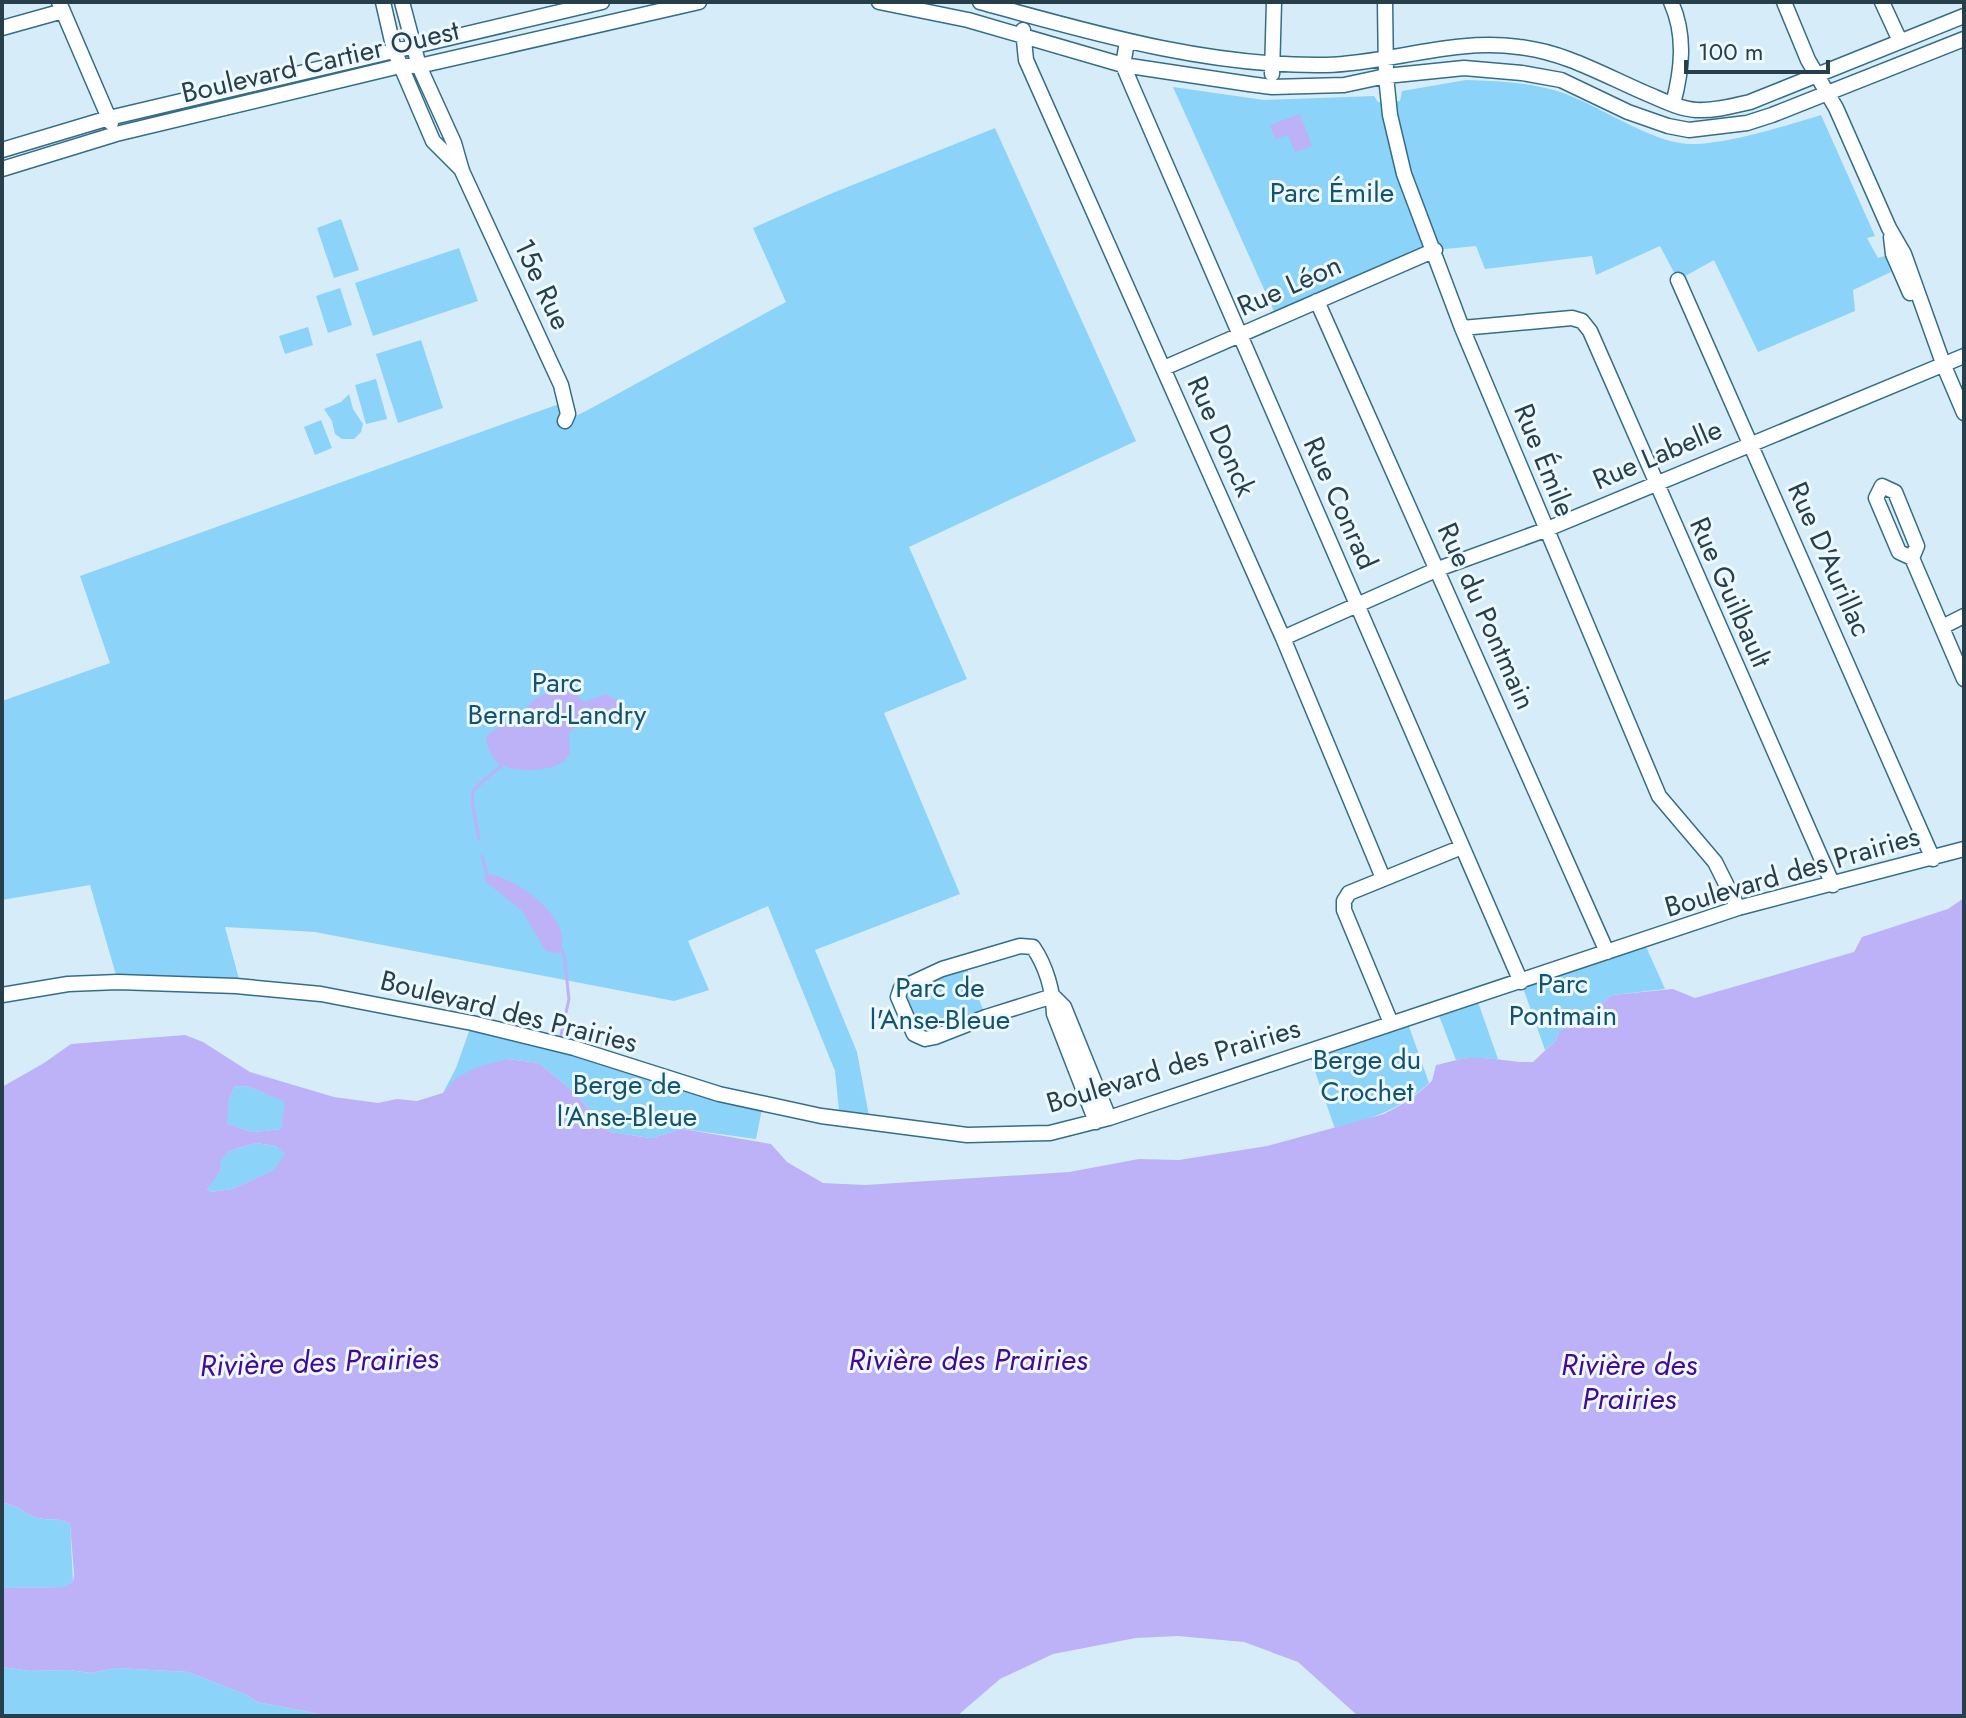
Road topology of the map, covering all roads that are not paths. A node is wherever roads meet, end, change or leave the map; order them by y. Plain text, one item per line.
1 (383, 2) edge
2 (402, 2) edge
3 (602, 2) edge
4 (699, 2) edge
5 (879, 2) edge
6 (972, 2) edge
7 (980, 2) edge
8 (1274, 2) edge
9 (1385, 2) edge
10 (1671, 2) edge
11 (1784, 2) edge
12 (1882, 2) edge
13 (61, 7) edge
14 (1023, 14) junction
15 (1964, 16) edge
16 (968, 20) junction
17 (2, 28) edge
18 (1023, 35) junction
19 (1964, 39) edge
20 (1900, 41) junction
21 (1127, 42) junction
22 (412, 46) junction
23 (394, 50) junction
24 (1387, 59) junction
25 (1272, 64) junction
26 (1123, 65) junction
27 (400, 66) junction
28 (419, 66) junction
29 (1817, 74) junction
30 (1386, 76) junction
31 (1272, 87) junction
32 (1828, 92) junction
33 (1673, 104) junction
34 (109, 118) junction
35 (116, 134) junction
36 (2, 150) edge
37 (2, 169) edge
38 (462, 171) junction
39 (1435, 250) junction
40 (1678, 280) dead end
41 (1317, 301) junction
42 (1462, 328) junction
43 (1239, 335) junction
44 (1964, 356) edge
45 (1944, 366) junction
46 (1164, 368) junction
47 (1964, 413) edge
48 (565, 421) dead end
49 (1751, 443) junction
50 (1655, 484) junction
51 (1545, 530) junction
52 (1912, 558) dead end
53 (1438, 569) junction
54 (1358, 607) junction
55 (1964, 616) edge
56 (1942, 627) junction
57 (1283, 638) junction
58 (1964, 679) edge
59 (1462, 847) junction
60 (1964, 849) edge
61 (1933, 859) junction
62 (1383, 878) junction
63 (1833, 885) junction
64 (1738, 908) junction
65 (1607, 952) junction
66 (1521, 982) junction
67 (2, 995) edge
68 (1053, 996) junction
69 (1391, 1023) junction
70 (1103, 1120) junction

1 - 23 street, 15e Rue
2 - 22 street, 15e Rue
3 - 22 street, Boulevard Cartier Ouest
4 - 28 street, Boulevard Cartier Ouest
5 - 16 street
6 - 16 street
7 - 14 street
8 - 25 street
9 - 24 street, Rue Émile
10 - 33 street
11 - 29 street
12 - 20 street
13 - 17 street
13 - 34 street
14 - 18 street, Rue Donck
14 - 21 street
15 - 20 street
16 - 18 street
18 - 26 street
18 - 46 street, Rue Donck
19 - 32 street
20 - 29 street
21 - 25 street
21 - 26 street
22 - 23 street, Boulevard Cartier Ouest
22 - 28 street, 15e Rue
23 - 27 street, 15e Rue
23 - 34 street, Boulevard Cartier Ouest
24 - 25 street
24 - 30 street, Rue Émile
24 - 33 street
25 - 31 street
26 - 31 street
26 - 43 street, Rue Conrad
27 - 28 street, Boulevard Cartier Ouest
27 - 35 street, Boulevard Cartier Ouest
27 - 38 street, 15e Rue
28 - 38 street, 15e Rue
29 - 32 street
29 - 33 street
30 - 31 street
30 - 32 street
30 - 39 street, Rue Émile
32 - 45 street
34 - 35 street
34 - 36 street, Boulevard Cartier Ouest
35 - 37 street, Boulevard Cartier Ouest
38 - 48 street, 15e Rue
39 - 41 street, Rue Léon
39 - 42 street, Rue Émile
40 - 49 street, Rue D'Aurillac
41 - 43 street, Rue Léon
41 - 53 street, Rue du Pontmain
42 - 50 street, Rue Guilbault
42 - 51 street, Rue Émile
43 - 46 street, Rue Léon
43 - 54 street, Rue Conrad
44 - 45 street, Rue Labelle
45 - 47 street
45 - 49 street, Rue Labelle
46 - 57 street, Rue Donck
49 - 50 street, Rue Labelle
49 - 61 street, Rue D'Aurillac
50 - 51 street, Rue Labelle
50 - 63 street, Rue Guilbault
51 - 53 street, Rue Labelle
51 - 64 street, Rue Émile
52 - 56 street
53 - 54 street, Rue Labelle
53 - 65 street, Rue du Pontmain
54 - 57 street, Rue Labelle
54 - 59 street, Rue Conrad
55 - 56 street
56 - 58 street
57 - 62 street, Rue Donck
59 - 62 street
59 - 66 street, Rue Conrad
60 - 61 street, Boulevard des Prairies
61 - 63 street, Boulevard des Prairies
62 - 69 street
63 - 64 street, Boulevard des Prairies
64 - 65 street, Boulevard des Prairies
65 - 66 street, Boulevard des Prairies
66 - 69 street, Boulevard des Prairies
67 - 70 street, Boulevard des Prairies
68 - 68 street
68 - 70 street
69 - 70 street, Boulevard des Prairies

